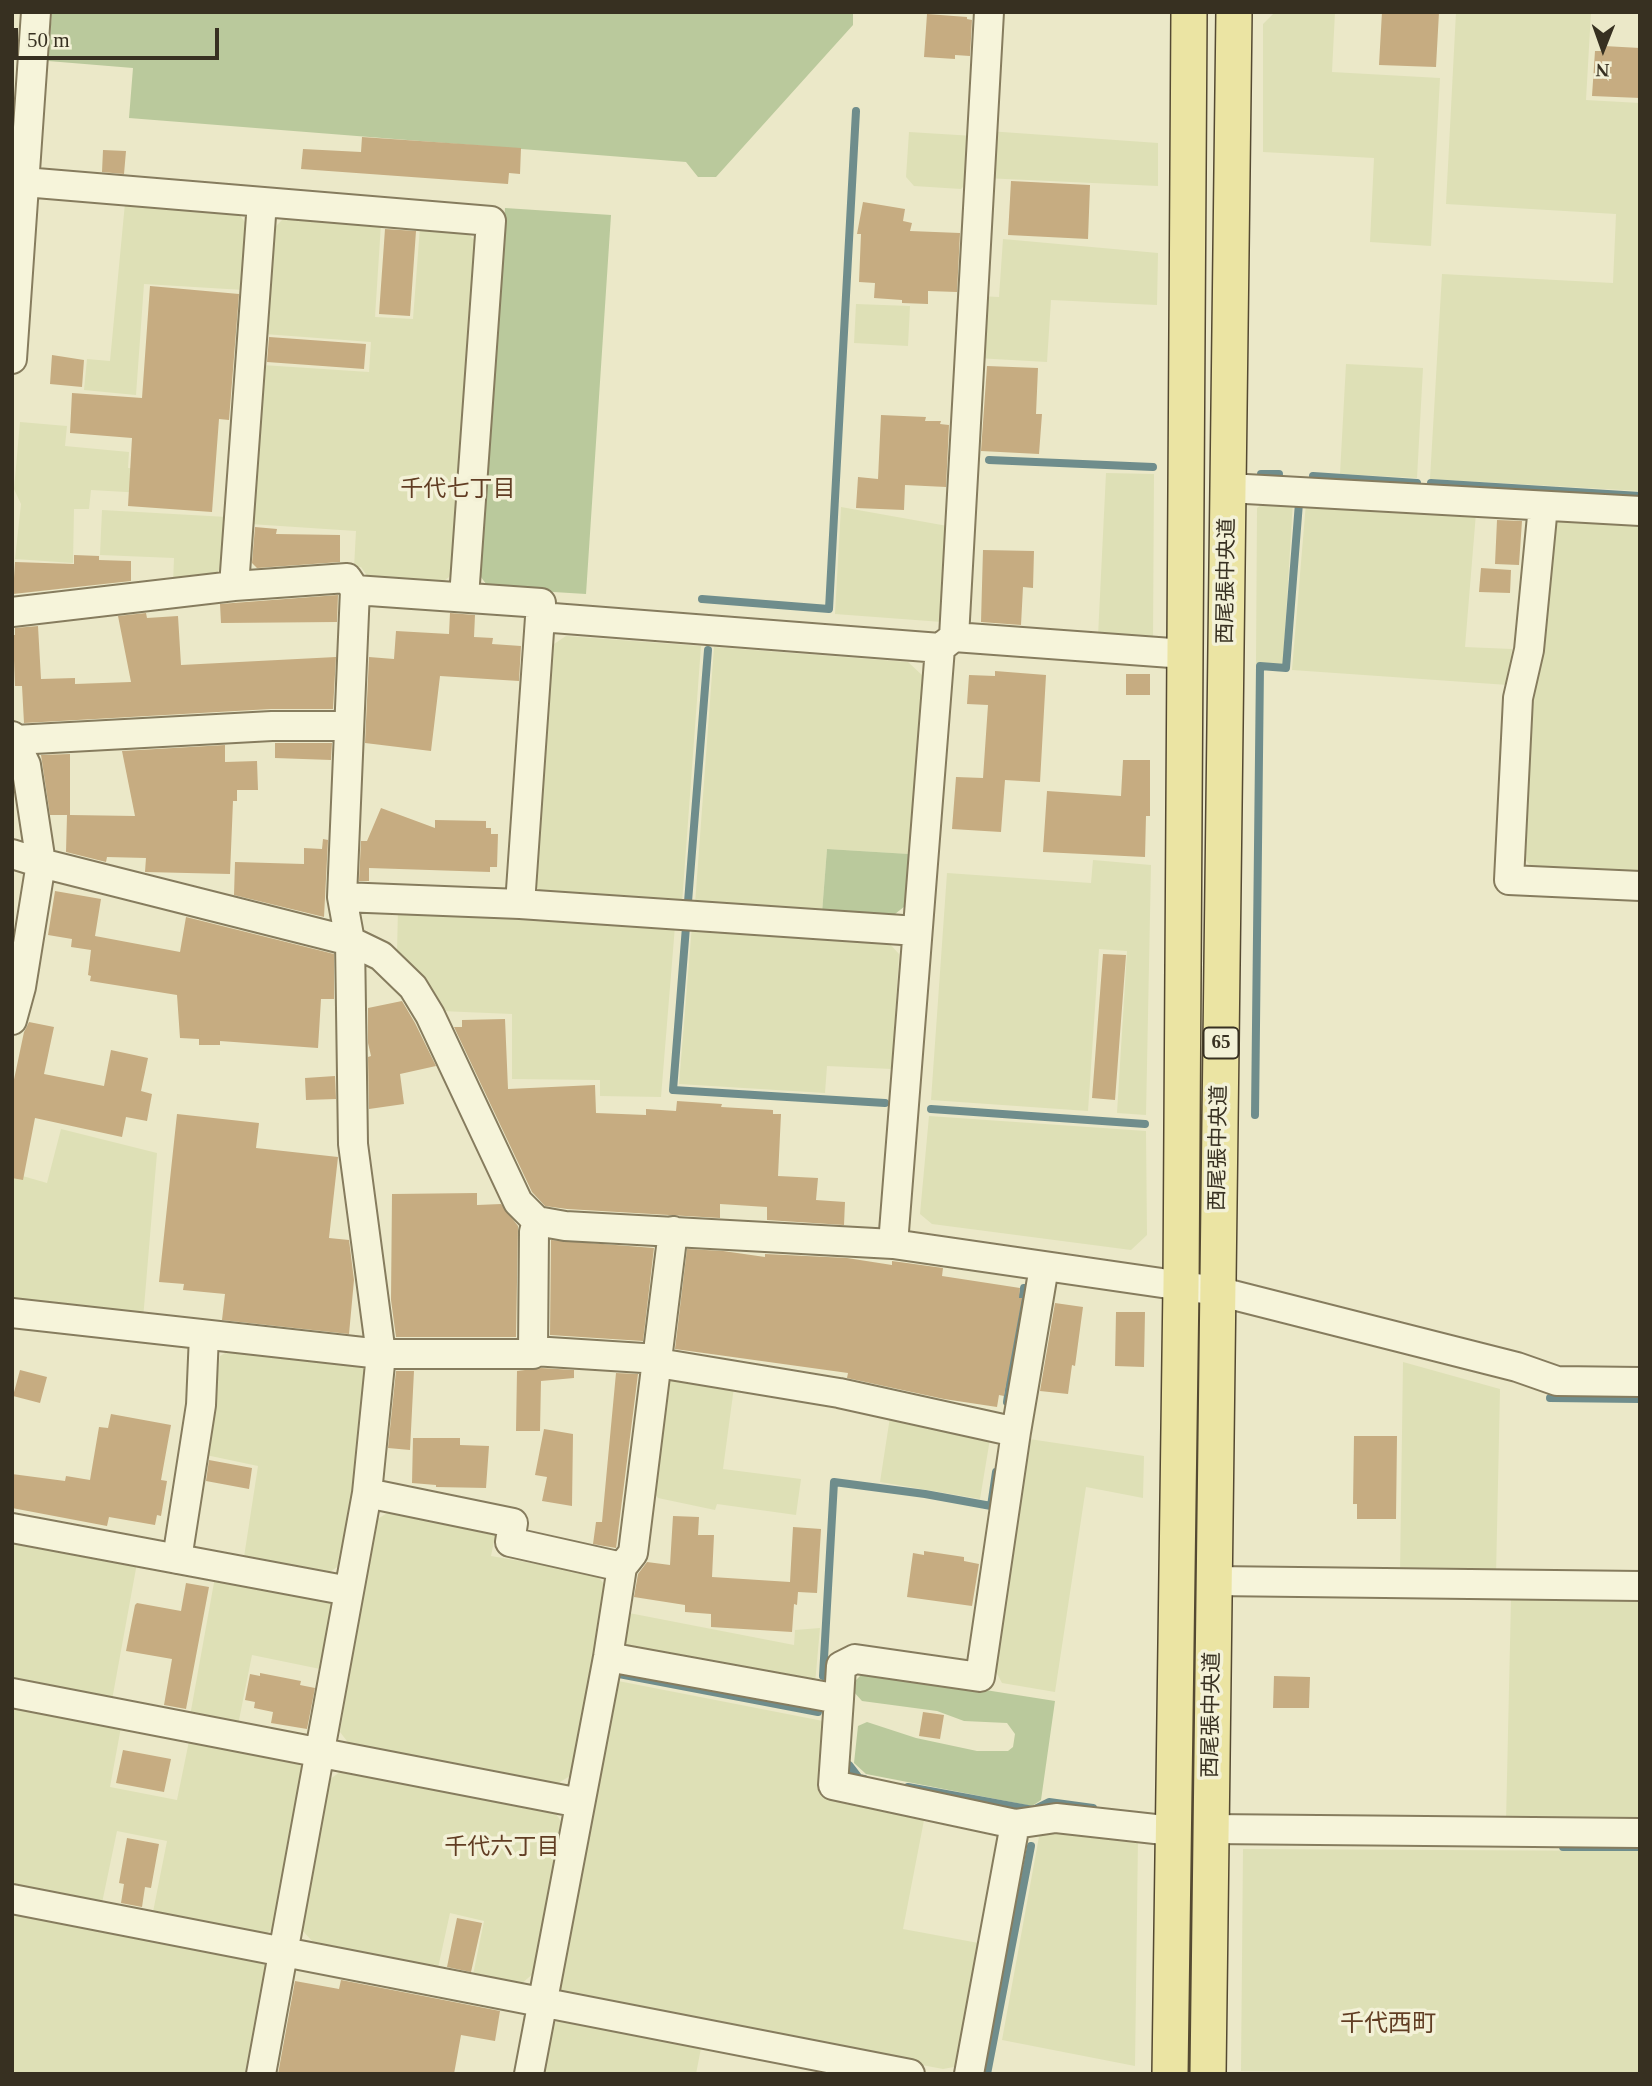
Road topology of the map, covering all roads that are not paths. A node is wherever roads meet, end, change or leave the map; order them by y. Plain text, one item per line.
1 (36, 12) edge
2 (989, 12) edge
3 (1189, 12) edge
4 (1234, 12) edge
5 (20, 115) edge
6 (24, 182) junction
7 (262, 202) junction
8 (12, 359) edge
9 (1228, 488) junction
10 (1543, 506) junction
11 (1640, 511) edge
12 (234, 586) junction
13 (355, 590) junction
14 (464, 597) junction
15 (12, 612) edge
16 (540, 617) junction
17 (947, 643) junction
18 (1185, 654) junction
19 (349, 726) junction
20 (13, 738) edge
21 (12, 854) edge
22 (41, 863) junction
23 (1640, 886) edge
24 (342, 897) junction
25 (520, 904) junction
26 (917, 931) junction
27 (350, 941) junction
28 (14, 1005) edge
29 (537, 1221) junction
30 (673, 1231) junction
31 (893, 1244) junction
32 (1044, 1267) junction
33 (1181, 1285) junction
34 (1217, 1291) junction
35 (12, 1313) edge
36 (204, 1335) junction
37 (533, 1351) junction
38 (382, 1354) junction
39 (658, 1361) junction
40 (1640, 1382) edge
41 (1016, 1432) junction
42 (368, 1493) junction
43 (12, 1528) edge
44 (177, 1559) junction
45 (622, 1567) junction
46 (1214, 1581) junction
47 (1640, 1586) edge
48 (349, 1591) junction
49 (608, 1657) junction
50 (12, 1693) edge
51 (839, 1699) junction
52 (319, 1752) junction
53 (580, 1803) junction
54 (1015, 1824) junction
55 (1210, 1829) junction
56 (1173, 1831) junction
57 (1640, 1833) edge
58 (12, 1899) edge
59 (283, 1952) junction
60 (542, 2001) junction
61 (261, 2074) edge
62 (529, 2074) edge
63 (911, 2074) edge
64 (969, 2074) edge
65 (1170, 2074) edge
66 (1208, 2074) edge

1 - 5 street
2 - 17 street
3 - 18 main road, 西尾張中央道 / 65
4 - 9 main road, 西尾張中央道 / 65
5 - 6 street
6 - 7 street
6 - 8 street
7 - 12 street
7 - 14 street
9 - 10 street
9 - 34 main road, 西尾張中央道 / 65
10 - 11 street
10 - 23 street
12 - 13 street
12 - 15 street
13 - 14 street
13 - 19 street
14 - 16 street
16 - 17 street
16 - 25 street
17 - 18 street
17 - 26 street
18 - 33 main road, 西尾張中央道 / 65
19 - 20 street
19 - 24 street
20 - 22 street
21 - 22 street
22 - 27 street
22 - 28 street
24 - 25 street
24 - 27 street
25 - 26 street
26 - 31 street
27 - 29 street
27 - 38 street
29 - 30 street
29 - 37 street
30 - 31 street
30 - 39 street
31 - 32 street
32 - 33 street
32 - 41 street
33 - 34 street
33 - 56 main road, 西尾張中央道 / 65
34 - 40 street
34 - 46 main road, 西尾張中央道 / 65
35 - 36 street
36 - 38 street
36 - 44 street
37 - 38 street
37 - 39 street
38 - 42 street
39 - 41 street
39 - 45 street
41 - 51 street
42 - 45 street
42 - 48 street
43 - 44 street
44 - 48 street
45 - 49 street
46 - 47 street
46 - 55 main road, 西尾張中央道 / 65
48 - 52 street
49 - 51 street
49 - 53 street
50 - 52 street
51 - 54 street
52 - 53 street
52 - 59 street
53 - 60 street
54 - 56 street
54 - 64 street
55 - 57 street
55 - 66 main road, 西尾張中央道 / 65
56 - 65 main road, 西尾張中央道 / 65
58 - 59 street
59 - 60 street
59 - 61 street
60 - 62 street
60 - 63 street

